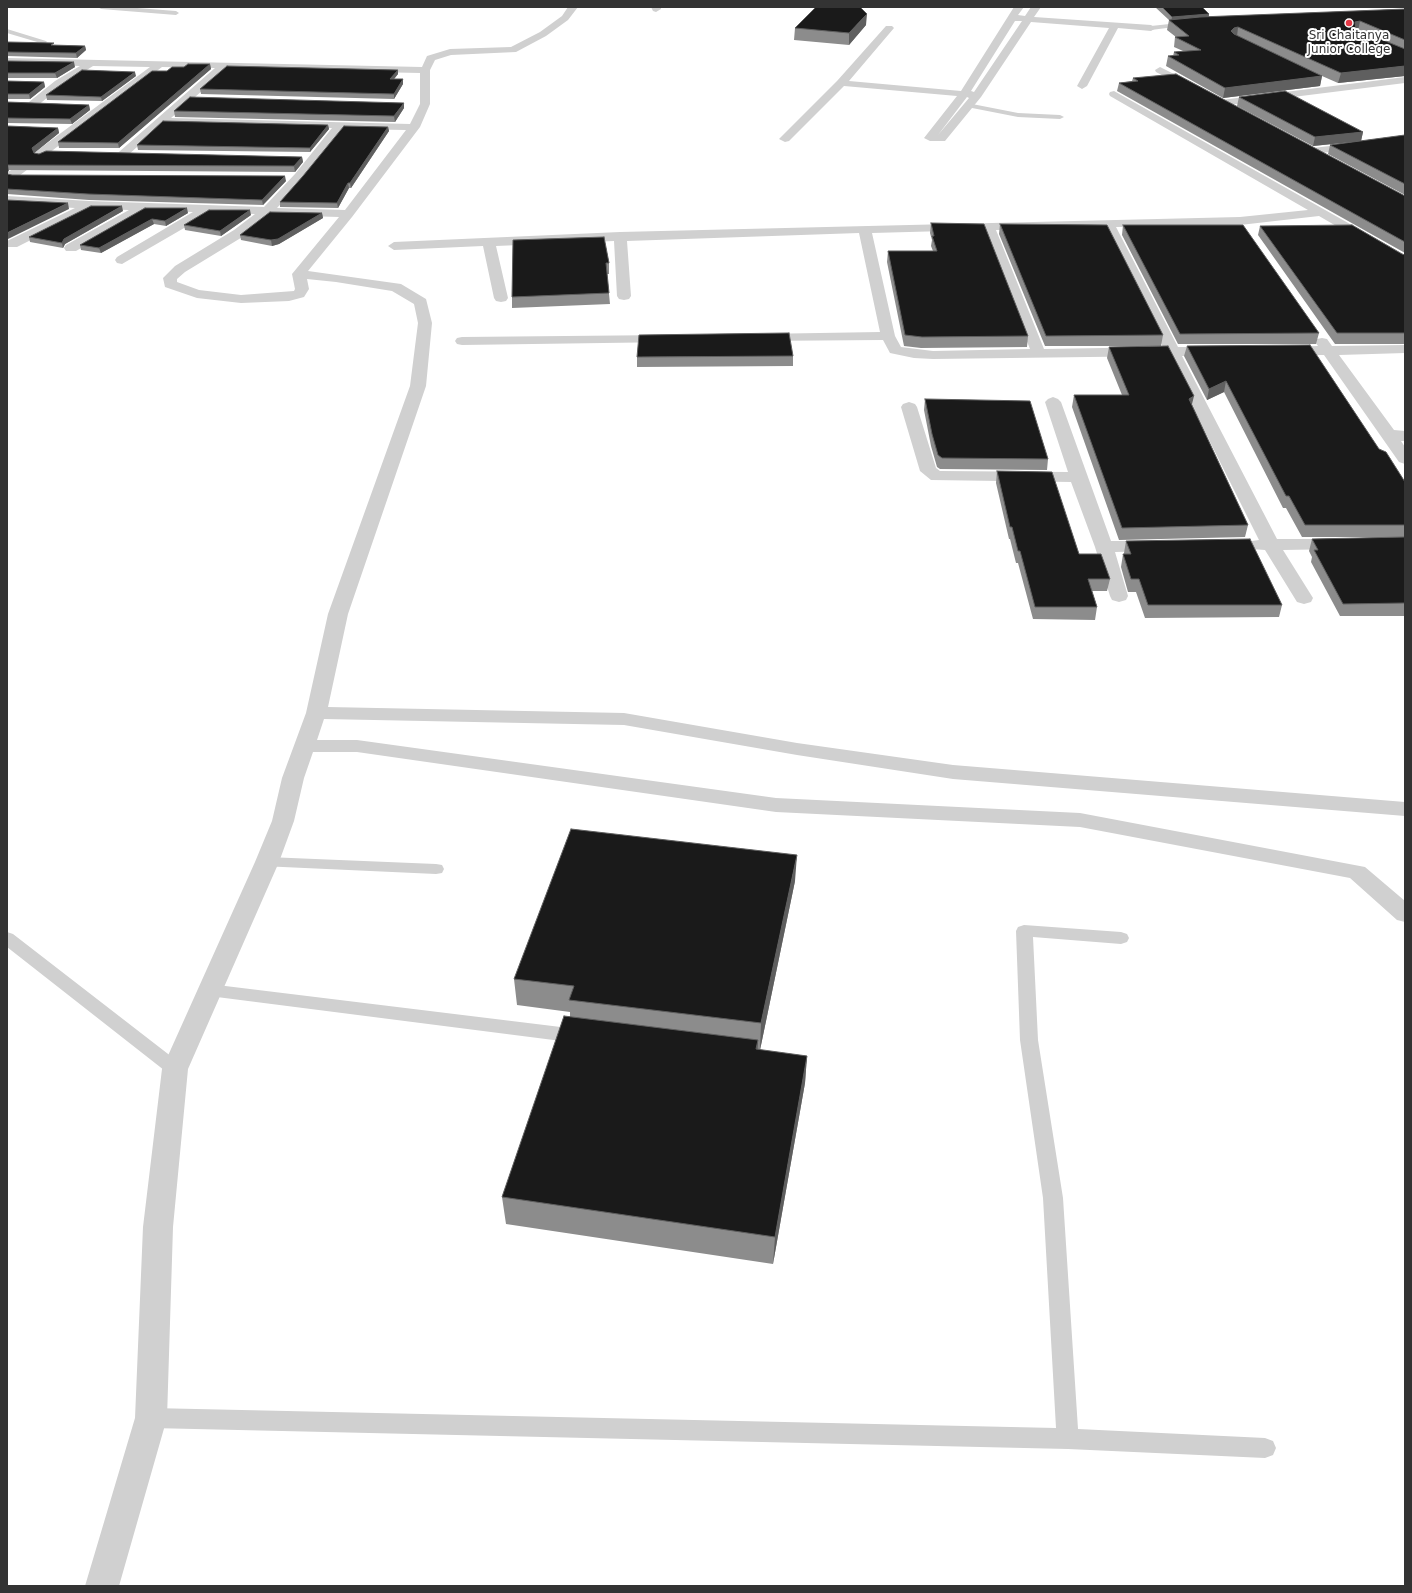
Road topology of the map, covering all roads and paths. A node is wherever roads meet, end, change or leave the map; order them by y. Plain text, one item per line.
1 (101, 7) edge
2 (573, 7) edge
3 (1019, 7) edge
4 (1036, 7) edge
5 (176, 13) dead end
6 (1012, 18) junction
7 (1028, 19) junction
8 (1198, 23) edge
9 (1115, 26) junction
10 (888, 28) dead end
11 (1151, 28) joint
12 (7, 31) edge
13 (44, 42) edge
14 (7, 60) edge
15 (91, 63) junction
16 (160, 64) junction
17 (225, 66) junction
18 (425, 70) junction
19 (1160, 70) dead end
20 (209, 80) junction
21 (224, 80) edge
22 (1405, 80) edge
23 (1322, 81) edge
24 (44, 83) edge
25 (59, 83) junction
26 (842, 83) junction
27 (1082, 86) dead end
28 (1336, 88) junction
29 (964, 94) junction
30 (1114, 94) dead end
31 (977, 95) junction
32 (189, 98) junction
33 (205, 98) edge
34 (1214, 99) junction
35 (20, 103) edge
36 (33, 104) junction
37 (48, 104) edge
38 (409, 104) dead end
39 (425, 104) junction
40 (970, 105) junction
41 (88, 106) edge
42 (104, 106) junction
43 (1240, 113) edge
44 (1060, 117) dead end
45 (163, 120) junction
46 (341, 125) junction
47 (414, 127) junction
48 (58, 128) edge
49 (73, 129) junction
50 (785, 139) dead end
51 (1405, 140) edge
52 (1300, 144) edge
53 (1313, 151) junction
54 (45, 152) junction
55 (61, 152) edge
56 (108, 153) edge
57 (124, 153) junction
58 (140, 154) edge
59 (299, 158) edge
60 (314, 158) junction
61 (1333, 162) edge
62 (29, 175) edge
63 (10, 177) edge
64 (283, 177) edge
65 (299, 177) junction
66 (7, 200) edge
67 (25, 202) junction
68 (89, 206) junction
69 (144, 207) junction
70 (208, 209) junction
71 (7, 211) edge
72 (267, 211) junction
73 (1320, 212) junction
74 (348, 214) junction
75 (1240, 221) junction
76 (1108, 224) junction
77 (988, 226) junction
78 (865, 230) junction
79 (1249, 234) edge
80 (620, 236) junction
81 (489, 242) junction
82 (12, 244) dead end
83 (394, 246) dead end
84 (71, 248) dead end
85 (1399, 252) edge
86 (122, 260) dead end
87 (1405, 260) edge
88 (299, 274) junction
89 (624, 296) dead end
90 (501, 298) dead end
91 (1315, 331) edge
92 (888, 336) junction
93 (683, 338) edge
94 (746, 338) edge
95 (462, 341) dead end
96 (1405, 349) edge
97 (1173, 351) junction
98 (1228, 351) edge
99 (1274, 351) edge
100 (1329, 351) junction
101 (1038, 352) junction
102 (1053, 402) dead end
103 (909, 407) dead end
104 (1397, 435) edge
105 (1405, 459) edge
106 (1078, 477) junction
107 (1357, 543) edge
108 (1270, 544) junction
109 (1238, 545) edge
110 (1175, 546) edge
111 (1104, 547) junction
112 (1119, 596) dead end
113 (1304, 598) dead end
114 (316, 713) junction
115 (306, 746) junction
116 (1405, 809) edge
117 (267, 862) junction
118 (436, 869) dead end
119 (1405, 914) edge
120 (7, 938) edge
121 (1121, 938) dead end
122 (209, 990) junction
123 (597, 1038) edge
124 (175, 1069) junction
125 (151, 1418) junction
126 (1068, 1439) junction
127 (1265, 1448) dead end
128 (102, 1586) edge

1 - 5 lane
2 - 18 street
3 - 6 street
4 - 7 street
6 - 7 street
6 - 29 street
7 - 9 street
7 - 31 street
8 - 11 lane
9 - 11 street
9 - 27 street
10 - 26 street
12 - 13 lane
14 - 15 street
15 - 16 street
15 - 25 street
16 - 17 street
16 - 42 street
17 - 18 street
17 - 20 street
18 - 39 street
19 - 34 street
20 - 21 street
20 - 32 street
22 - 28 street
23 - 28 street
24 - 25 street
25 - 36 street
26 - 29 street
26 - 50 street
28 - 34 street
29 - 31 street
29 - 40 street
30 - 73 street
31 - 40 street
32 - 33 street
32 - 45 street
34 - 43 street
35 - 36 street
36 - 37 street
38 - 39 street
39 - 47 street
40 - 44 lane
41 - 42 street
42 - 49 street
45 - 46 street
45 - 57 street
46 - 47 street
46 - 60 street
47 - 74 street
48 - 49 street
49 - 54 street
51 - 53 street
52 - 53 street
53 - 61 street
54 - 55 street
54 - 63 street
56 - 57 street
57 - 58 street
59 - 60 street
60 - 65 street
62 - 63 street
64 - 65 street
65 - 72 street
66 - 67 street
67 - 68 street
67 - 71 street
68 - 69 street
68 - 82 street
69 - 70 street
69 - 84 street
70 - 72 street
70 - 86 street
72 - 74 street
72 - 88 street
73 - 75 street
73 - 85 street
74 - 88 street
75 - 76 street
75 - 79 street
76 - 77 street
76 - 97 street
77 - 78 street
77 - 101 street
78 - 80 street
78 - 92 street
80 - 81 street
80 - 89 street
81 - 83 street
81 - 90 street
85 - 87 street
88 - 114 street
91 - 100 street
92 - 94 street
92 - 101 street
93 - 95 street
96 - 100 street
97 - 98 street
97 - 101 street
97 - 108 street
99 - 100 street
100 - 104 street
102 - 106 street
103 - 106 street
104 - 105 street
106 - 111 street
107 - 108 street
108 - 109 street
108 - 113 street
110 - 111 street
111 - 112 street
114 - 115 street
114 - 116 street
115 - 117 street
115 - 119 street
117 - 118 lane
117 - 122 street
120 - 124 lane
121 - 126 lane
122 - 123 lane
122 - 124 street
124 - 125 street
125 - 126 lane
125 - 128 street
126 - 127 lane

